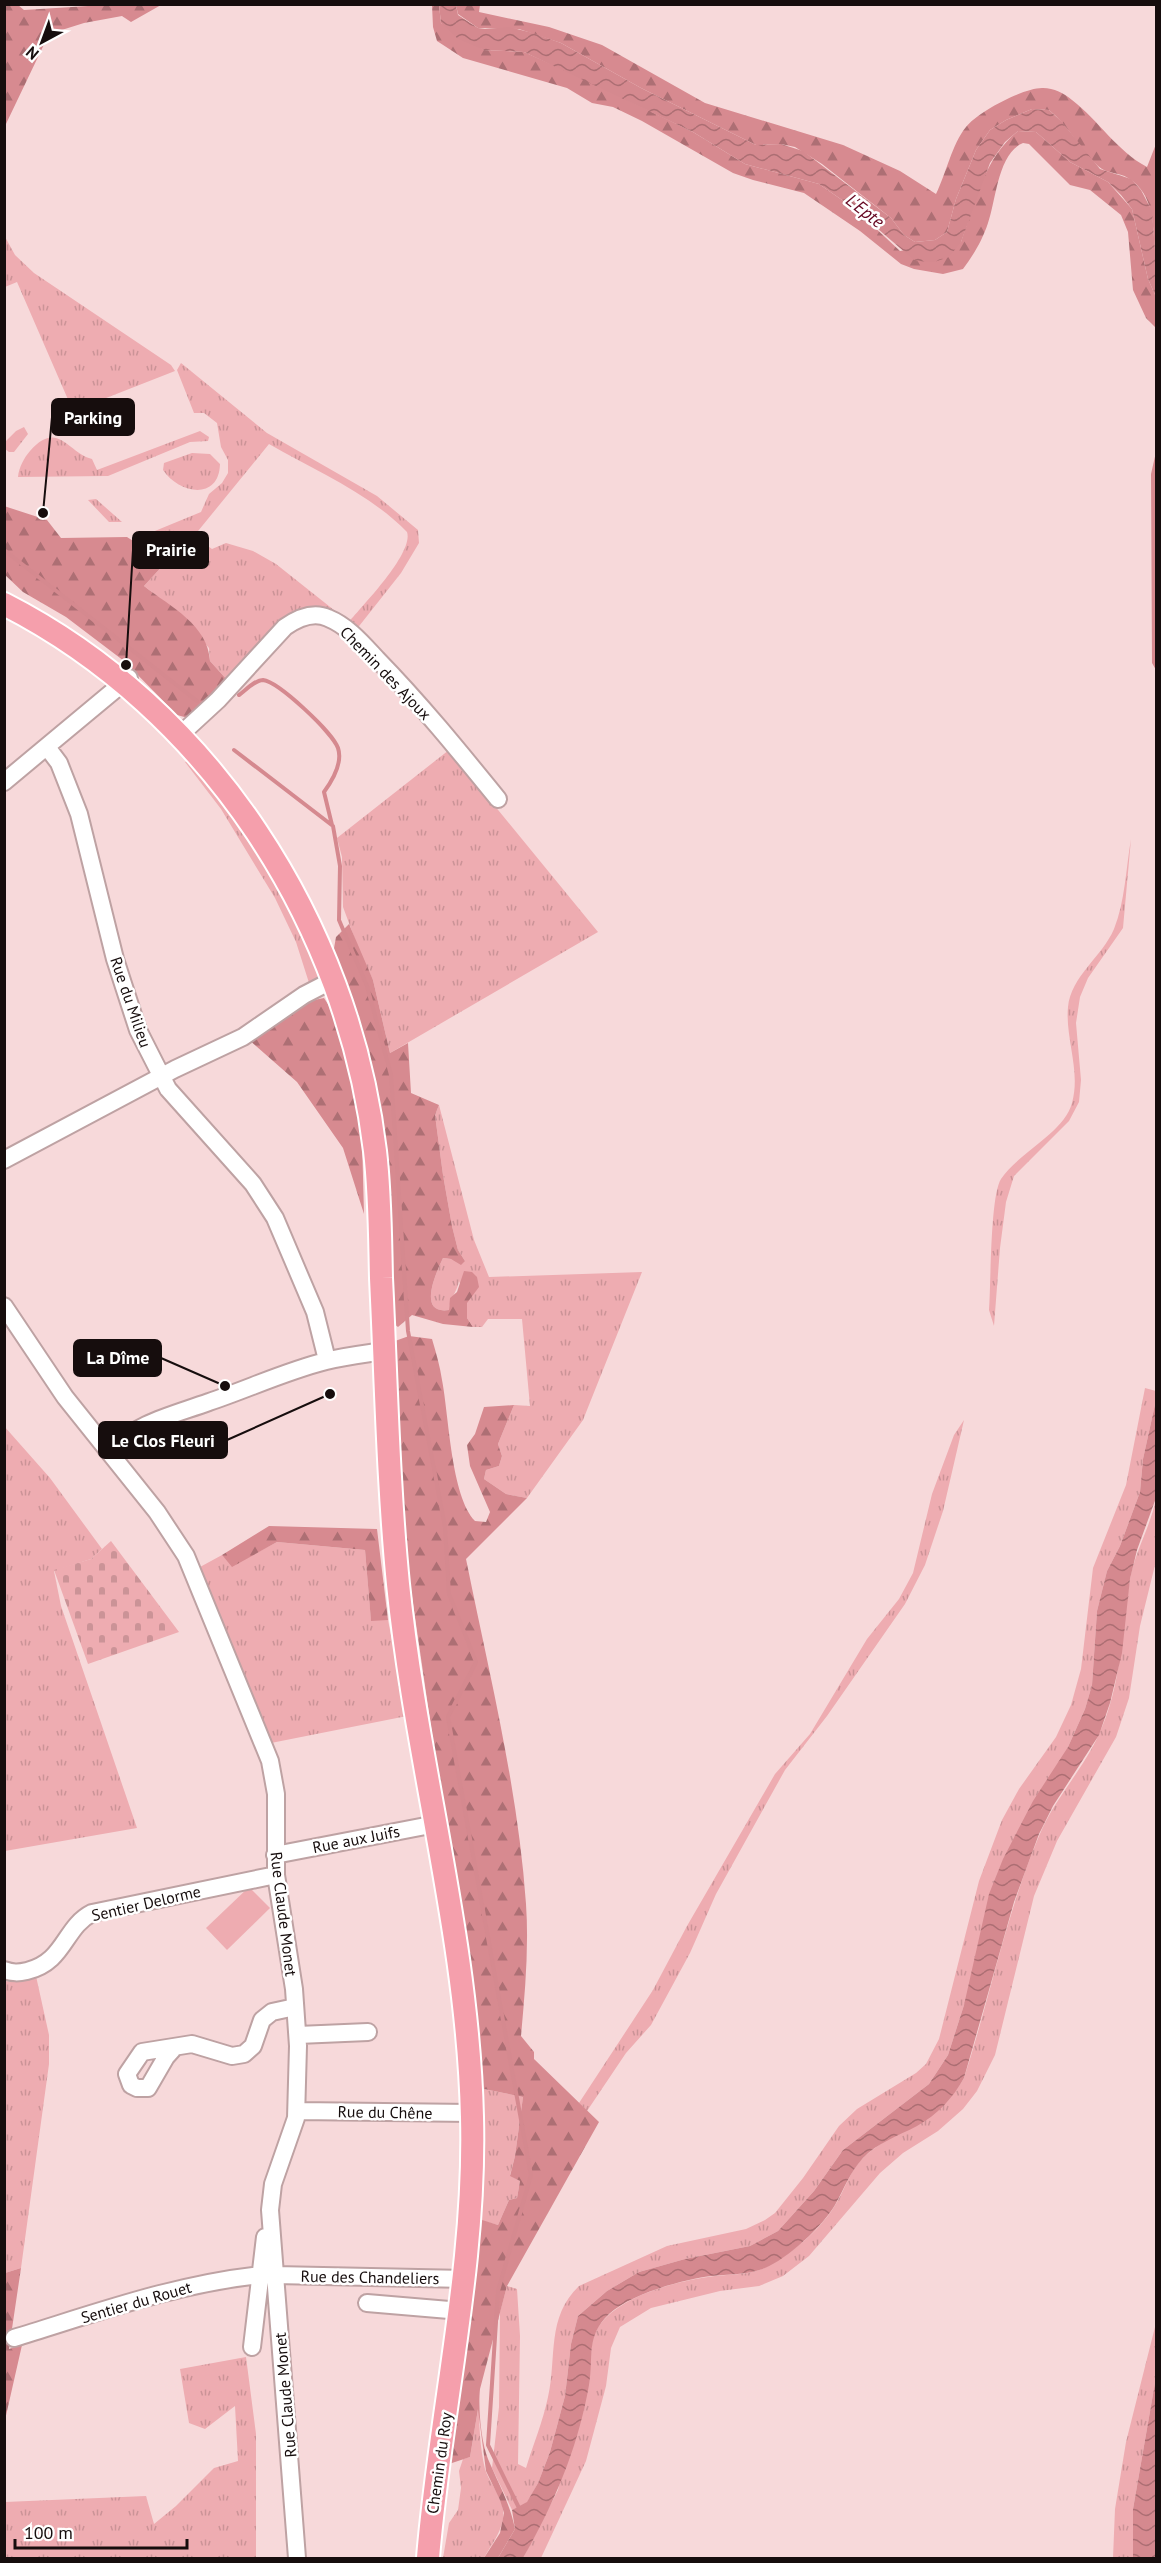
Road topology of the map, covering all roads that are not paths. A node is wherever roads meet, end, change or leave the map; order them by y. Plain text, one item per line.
1 (4, 590) edge
2 (4, 604) edge
3 (126, 681) junction
4 (174, 728) junction
5 (47, 747) junction
6 (4, 782) edge
7 (498, 799) dead end
8 (333, 980) junction
9 (161, 1078) junction
10 (4, 1160) edge
11 (4, 1306) edge
12 (384, 1351) junction
13 (327, 1360) junction
14 (108, 1451) junction
15 (436, 1824) junction
16 (275, 1855) junction
17 (276, 1875) junction
18 (4, 1970) edge
19 (295, 2007) junction
20 (368, 2032) dead end
21 (298, 2035) junction
22 (175, 2047) dead end
23 (297, 2111) junction
24 (472, 2113) junction
25 (268, 2275) junction
26 (466, 2278) junction
27 (367, 2303) dead end
28 (461, 2311) junction
29 (14, 2338) dead end
30 (252, 2347) dead end
31 (297, 2559) edge
32 (428, 2559) edge

1 - 3 main road
2 - 3 main road
3 - 4 main road, Chemin du Roy
3 - 5 street
4 - 7 street, Chemin des Ajoux
4 - 8 main road, Chemin du Roy
5 - 6 street
5 - 9 street, Rue du Milieu
8 - 9 street
8 - 12 main road, Chemin du Roy
9 - 10 street
9 - 13 street, Rue du Milieu
11 - 14 street, Rue Claude Monet
12 - 13 street
12 - 15 main road, Chemin du Roy
13 - 14 street
14 - 16 street, Rue Claude Monet
15 - 16 street, Rue aux Juifs
15 - 24 main road, Chemin du Roy
16 - 17 street, Rue Claude Monet
17 - 18 street, Sentier Delorme
17 - 19 street, Rue Claude Monet
19 - 21 street, Rue Claude Monet
19 - 22 street
20 - 21 street
21 - 23 street, Rue Claude Monet
23 - 24 street, Rue du Chêne
23 - 25 street, Rue Claude Monet
24 - 26 main road, Chemin du Roy
25 - 26 street, Rue des Chandeliers
25 - 29 street, Sentier du Rouet
25 - 30 street
25 - 31 street, Rue Claude Monet
26 - 28 main road, Chemin du Roy
27 - 28 street
28 - 32 main road, Chemin du Roy

